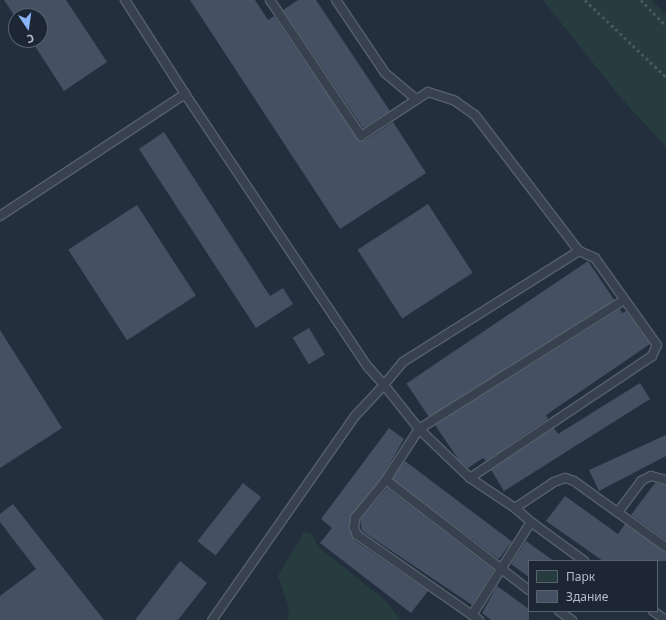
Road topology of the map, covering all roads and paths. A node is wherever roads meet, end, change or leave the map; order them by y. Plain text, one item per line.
1 (126, 0) edge
2 (270, 0) edge
3 (336, 0) edge
4 (585, 0) edge
5 (641, 0) edge
6 (666, 26) edge
7 (666, 77) edge
8 (185, 94) junction
9 (416, 99) junction
10 (0, 216) edge
11 (579, 251) junction
12 (624, 300) junction
13 (384, 385) junction
14 (419, 429) junction
15 (470, 478) junction
16 (386, 480) junction
17 (666, 480) edge
18 (515, 508) junction
19 (618, 512) junction
20 (531, 522) junction
21 (666, 547) edge
22 (583, 560) edge
23 (500, 569) junction
24 (528, 589) edge
25 (560, 612) edge
26 (654, 612) edge
27 (476, 618) edge
28 (212, 620) edge
29 (572, 620) edge
30 (666, 620) edge

1 - 8 lane
2 - 9 lane
3 - 9 lane
4 - 7 path
5 - 6 path
8 - 10 lane
8 - 13 lane
9 - 11 lane
11 - 12 lane
11 - 13 lane
12 - 14 lane
12 - 15 lane
13 - 14 lane
13 - 28 lane
14 - 15 lane
14 - 16 lane
15 - 18 lane
16 - 23 lane
16 - 27 lane
17 - 19 lane
18 - 19 lane
18 - 20 lane
19 - 21 lane
20 - 22 lane
20 - 23 lane
23 - 24 lane
23 - 27 lane
25 - 29 lane
26 - 30 lane

